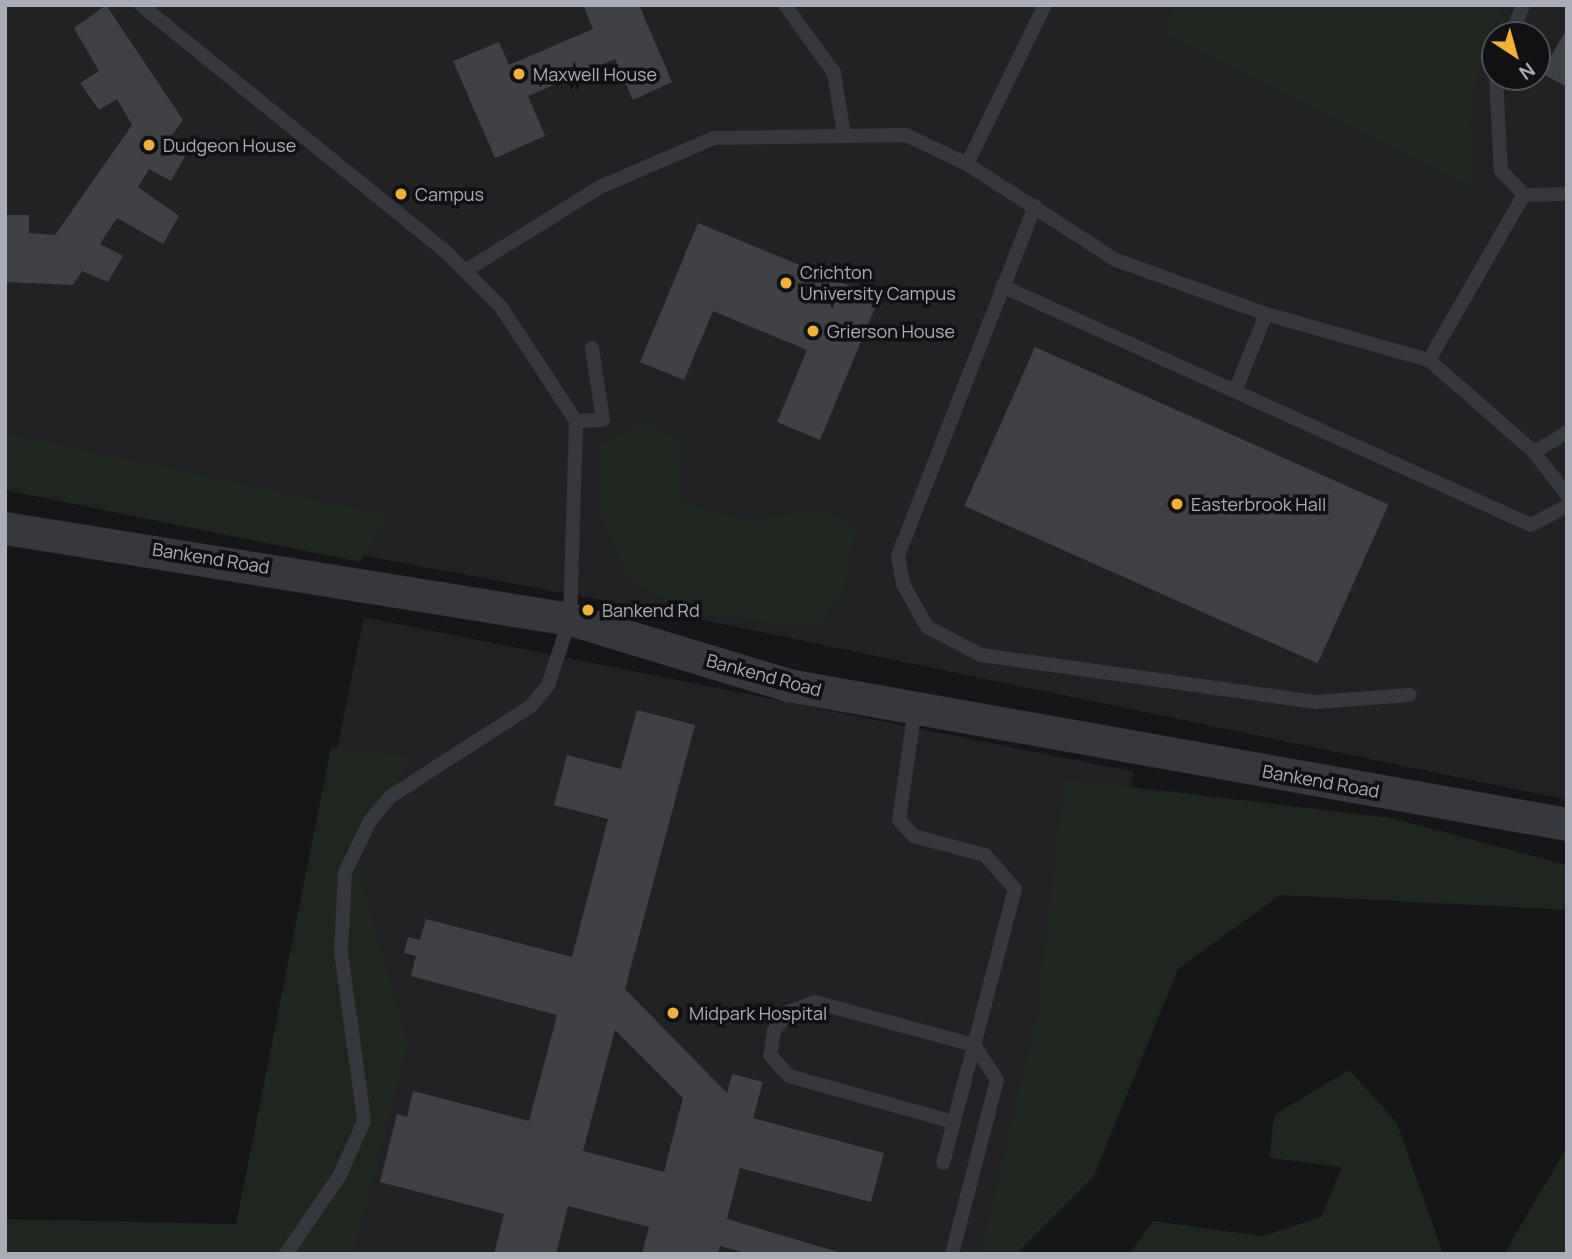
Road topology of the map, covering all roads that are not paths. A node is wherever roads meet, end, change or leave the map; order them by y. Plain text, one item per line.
1 (141, 5) edge
2 (785, 5) edge
3 (1045, 5) edge
4 (1497, 91) edge
5 (844, 135) junction
6 (967, 164) junction
7 (1567, 194) edge
8 (1524, 195) junction
9 (1035, 206) junction
10 (465, 271) junction
11 (1002, 286) junction
12 (1266, 314) junction
13 (592, 348) dead end
14 (1429, 360) junction
15 (1235, 391) junction
16 (576, 421) junction
17 (1564, 438) edge
18 (1534, 452) junction
19 (1567, 495) edge
20 (1567, 506) edge
21 (5, 527) edge
22 (570, 619) junction
23 (1410, 695) dead end
24 (915, 708) junction
25 (1567, 824) edge
26 (974, 1045) junction
27 (954, 1122) junction
28 (943, 1163) dead end
29 (286, 1254) edge
30 (952, 1254) edge

1 - 10 lane
2 - 5 lane
3 - 6 lane
4 - 8 lane
5 - 6 lane
5 - 10 lane
6 - 9 lane
7 - 8 lane
8 - 14 lane
9 - 11 lane
9 - 12 lane
10 - 16 lane
11 - 15 lane
11 - 23 lane
12 - 14 lane
12 - 15 lane
13 - 16 lane
14 - 18 lane
15 - 20 lane
16 - 22 lane
17 - 18 lane
18 - 19 lane
21 - 22 street, Bankend Road
22 - 24 street, Bankend Road
22 - 29 lane
24 - 25 street, Bankend Road
24 - 26 lane
26 - 27 lane
26 - 27 lane
26 - 30 lane
27 - 28 lane

